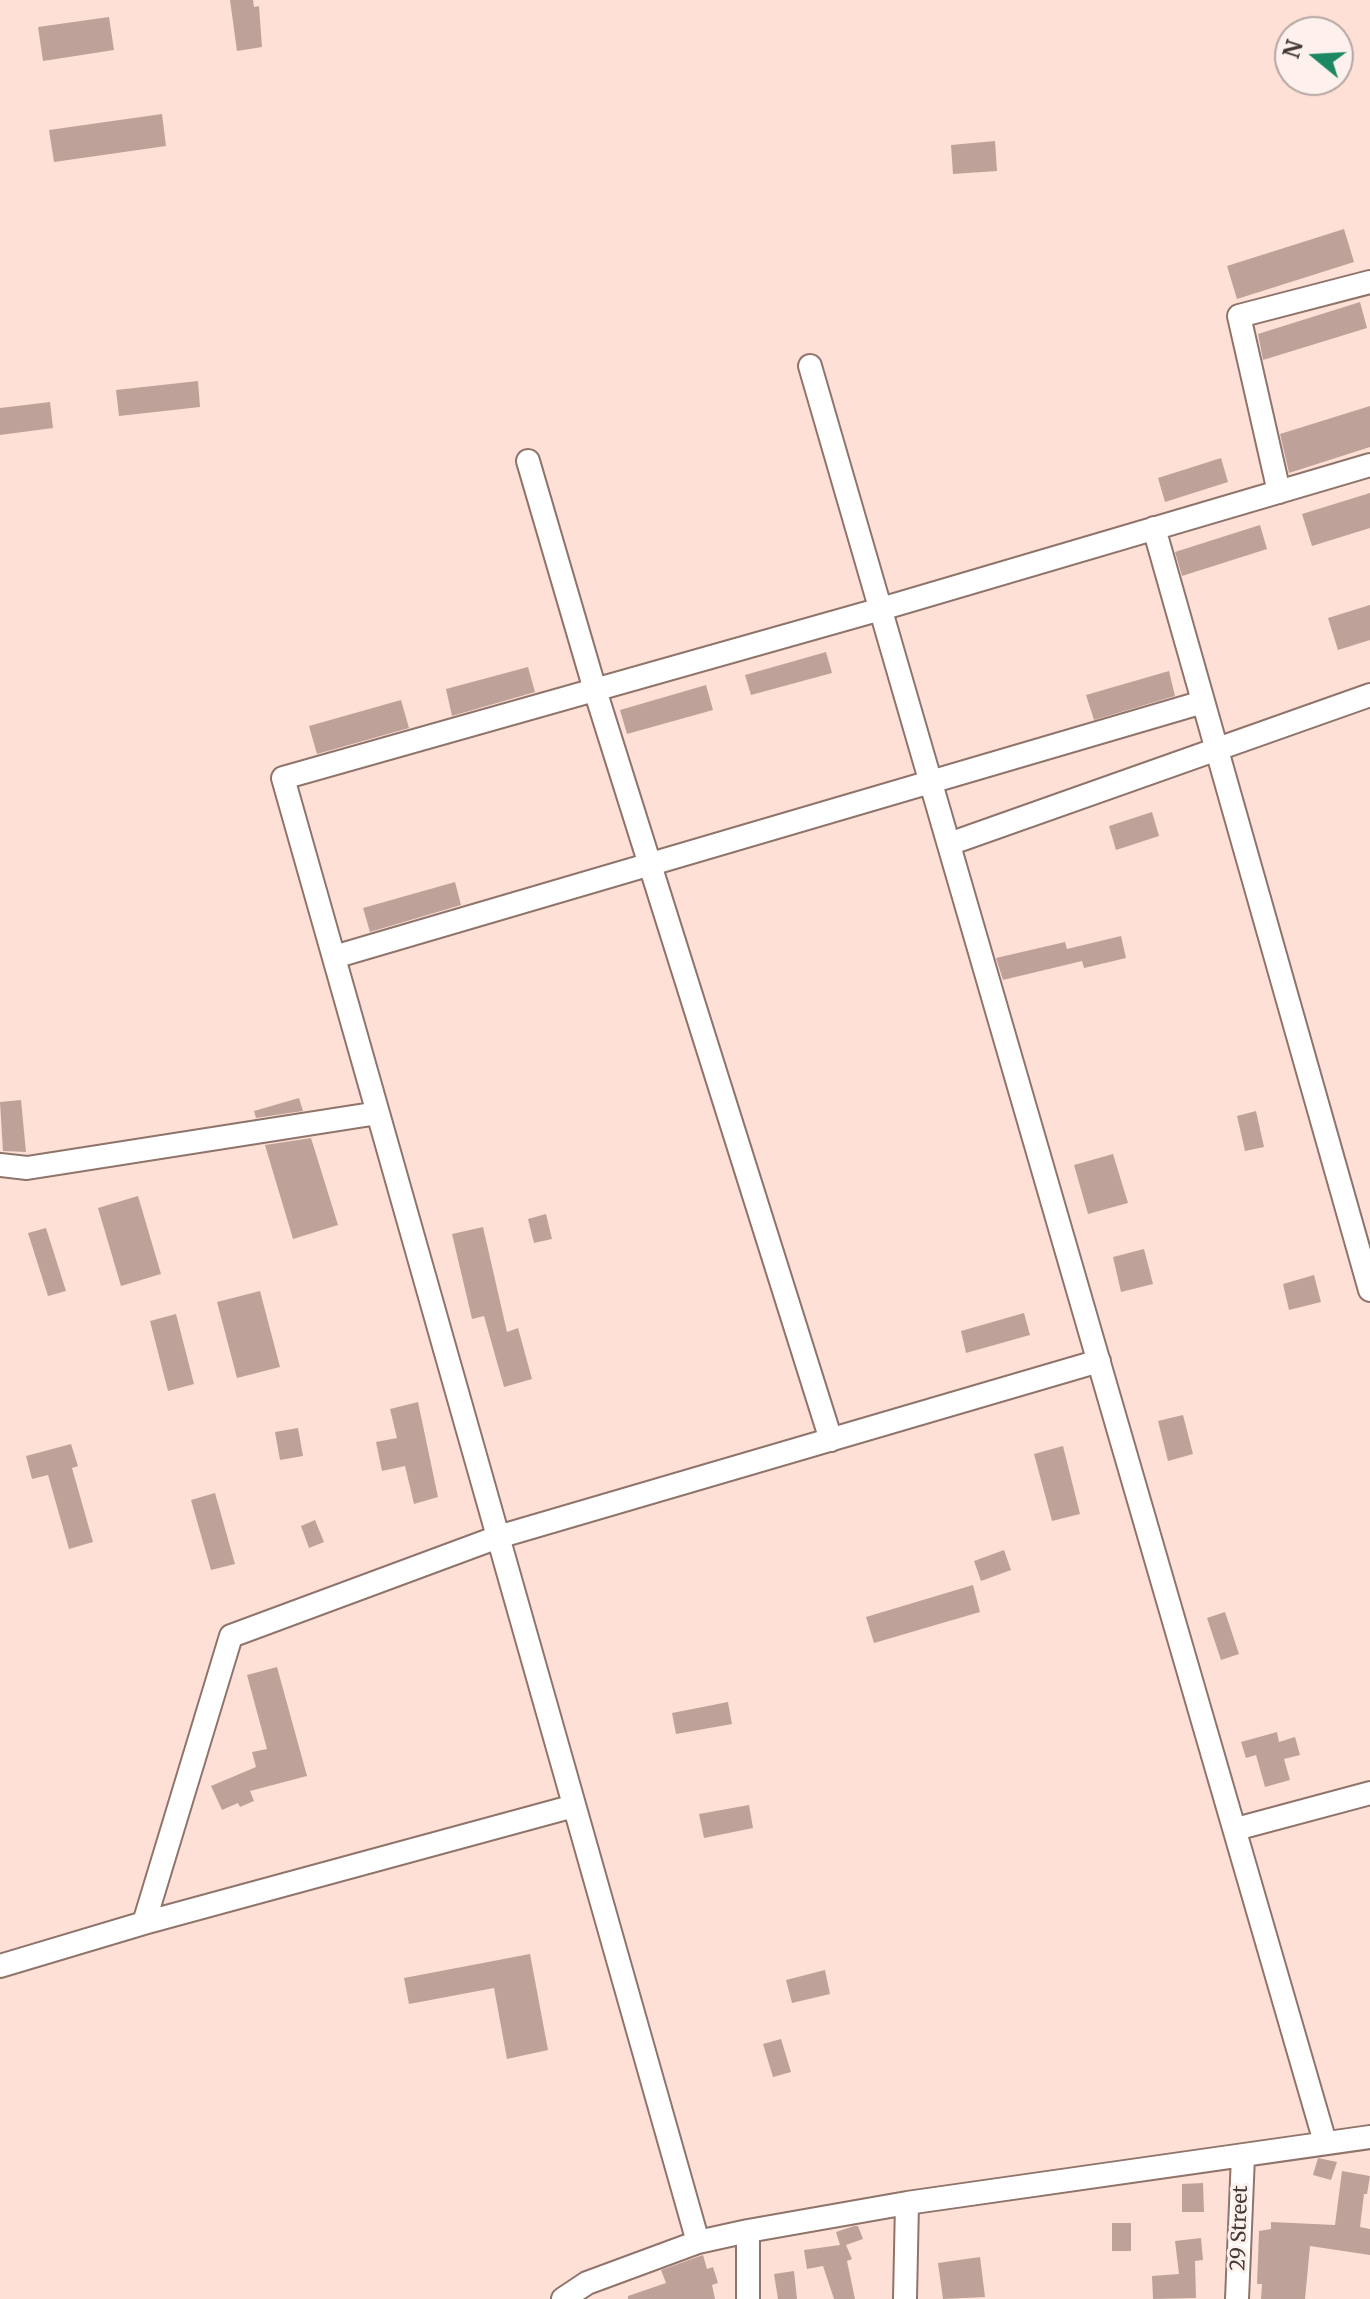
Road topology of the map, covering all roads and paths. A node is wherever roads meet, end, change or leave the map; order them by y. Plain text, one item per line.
1 (1370, 282) edge
2 (810, 366) dead end
3 (528, 461) dead end
4 (1370, 465) edge
5 (1279, 492) junction
6 (1154, 528) junction
7 (881, 609) junction
8 (595, 690) junction
9 (1370, 695) edge
10 (1203, 702) junction
11 (1217, 751) junction
12 (931, 782) junction
13 (949, 844) junction
14 (650, 864) junction
15 (334, 957) junction
16 (378, 1113) junction
17 (0, 1165) edge
18 (1370, 1290) edge
19 (1099, 1361) junction
20 (831, 1440) junction
21 (498, 1537) junction
22 (1370, 1793) edge
23 (574, 1806) junction
24 (1236, 1829) junction
25 (144, 1923) junction
26 (0, 1966) edge
27 (1370, 2137) edge
28 (1325, 2142) junction
29 (1243, 2156) junction
30 (907, 2203) junction
31 (748, 2231) junction
32 (698, 2242) junction
33 (587, 2291) edge
34 (563, 2299) edge
35 (748, 2299) edge
36 (905, 2299) edge
37 (1237, 2299) edge

1 - 5 street
2 - 7 street
3 - 8 street
4 - 5 street
5 - 6 street
6 - 7 street
6 - 10 street
7 - 8 street
7 - 12 street
8 - 14 street
8 - 15 street
9 - 11 street
10 - 11 street
10 - 12 street
11 - 13 street
11 - 18 street
12 - 13 street
12 - 14 street
13 - 19 street
14 - 15 street
14 - 20 street
15 - 16 street
16 - 17 street
16 - 21 street
19 - 20 street
19 - 24 street
20 - 21 street
21 - 23 street
21 - 25 street
22 - 24 street
23 - 25 street
23 - 32 street
24 - 28 street
25 - 26 street
27 - 28 street
28 - 29 street
29 - 30 street
29 - 37 street, 29 Street
30 - 31 street
30 - 36 street
31 - 32 street
31 - 35 street
32 - 33 street
33 - 34 street

